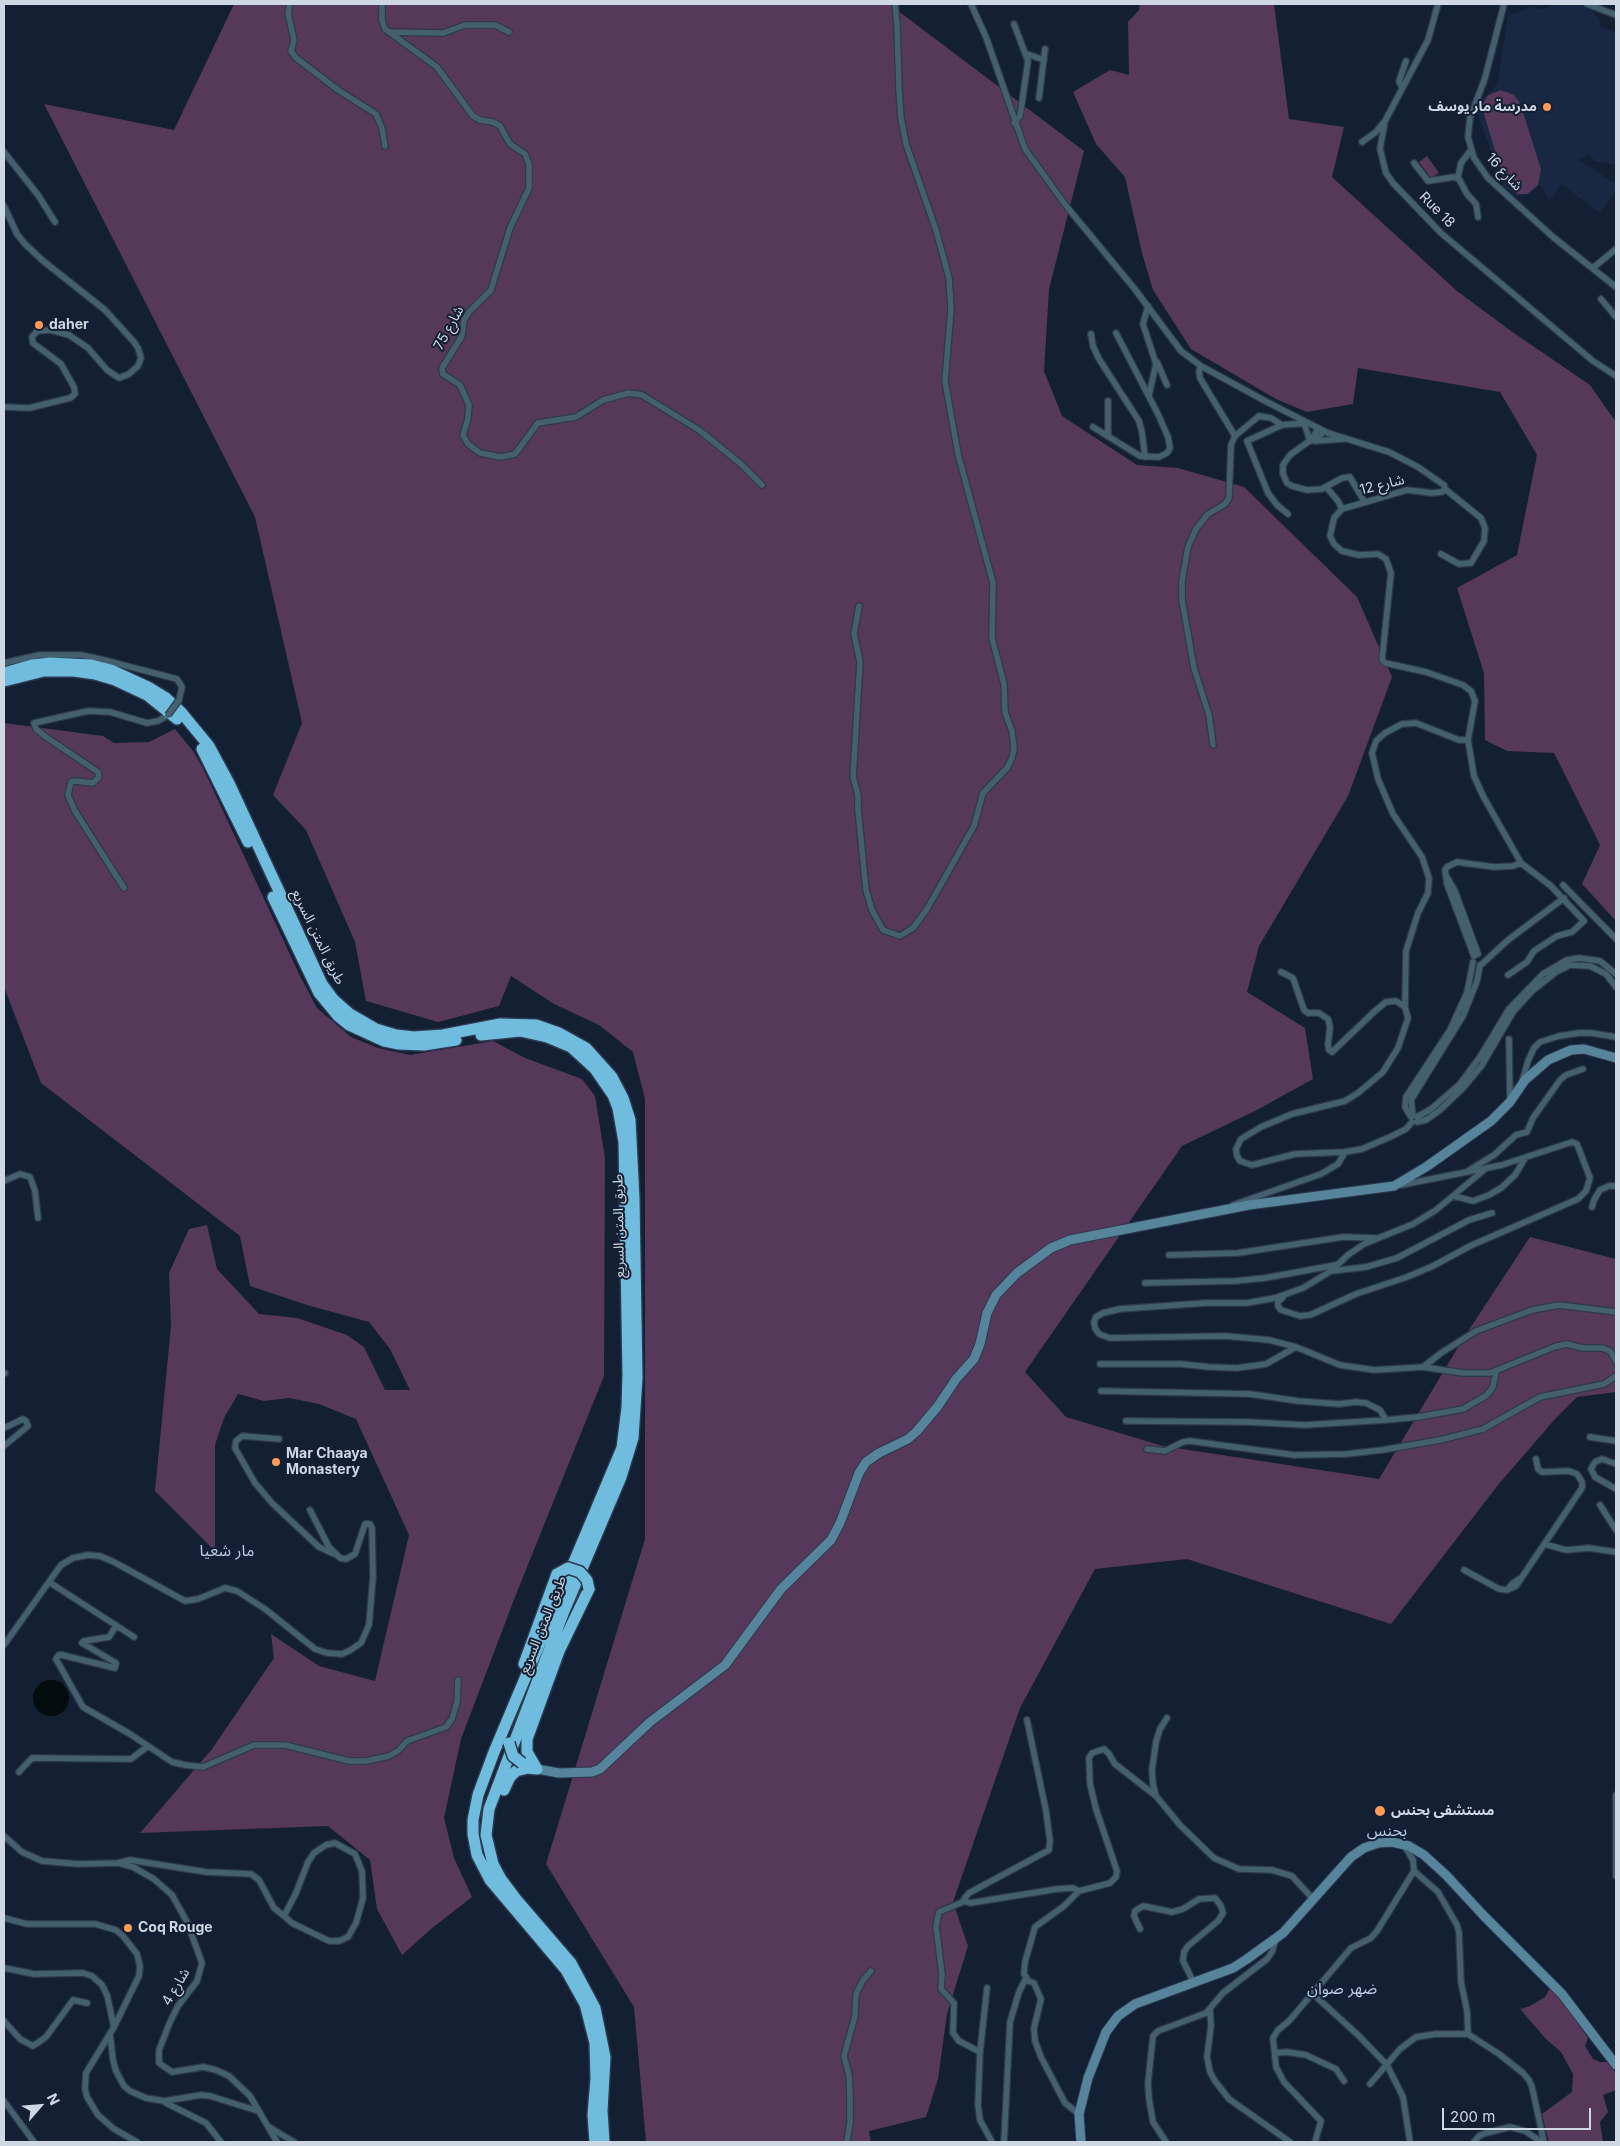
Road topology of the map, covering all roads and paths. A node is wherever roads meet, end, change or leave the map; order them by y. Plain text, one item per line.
1 (290, 4) edge
2 (382, 4) edge
3 (895, 4) edge
4 (971, 4) edge
5 (1438, 4) edge
6 (1504, 4) edge
7 (1587, 4) edge
8 (1616, 15) edge
9 (1014, 24) dead end
10 (389, 32) junction
11 (509, 32) dead end
12 (1045, 49) dead end
13 (1027, 54) junction
14 (1044, 60) junction
15 (1406, 61) dead end
16 (1402, 88) junction
17 (1039, 98) dead end
18 (1385, 121) junction
19 (1014, 123) junction
20 (1362, 142) dead end
21 (385, 146) dead end
22 (1471, 150) junction
23 (4, 152) edge
24 (1414, 163) dead end
25 (1458, 177) junction
26 (4, 206) edge
27 (1478, 217) dead end
28 (55, 222) dead end
29 (1616, 248) edge
30 (1594, 267) junction
31 (1616, 287) edge
32 (1601, 299) dead end
33 (1148, 306) junction
34 (1616, 317) edge
35 (1116, 333) dead end
36 (1092, 334) dead end
37 (1155, 359) junction
38 (1201, 366) junction
39 (1616, 376) edge
40 (1168, 385) dead end
41 (1149, 395) junction
42 (1108, 401) dead end
43 (4, 407) edge
44 (1306, 423) junction
45 (1282, 425) junction
46 (1093, 427) dead end
47 (1318, 428) junction
48 (1324, 431) junction
49 (1108, 435) junction
50 (1235, 436) junction
51 (1345, 438) junction
52 (1312, 441) junction
53 (1145, 457) junction
54 (762, 484) dead end
55 (1327, 488) junction
56 (1445, 490) junction
57 (1364, 501) junction
58 (1342, 509) junction
59 (1288, 514) dead end
60 (1441, 554) dead end
61 (859, 606) dead end
62 (4, 663) edge
63 (4, 673) edge
64 (4, 682) edge
65 (1468, 740) junction
66 (1213, 745) dead end
67 (1521, 863) junction
68 (1563, 885) dead end
69 (124, 888) dead end
70 (1564, 898) junction
71 (1616, 939) edge
72 (1494, 952) junction
73 (1477, 957) junction
74 (1481, 964) junction
75 (1281, 972) dead end
76 (1616, 974) edge
77 (1508, 975) dead end
78 (1616, 987) edge
79 (1405, 1007) junction
80 (1616, 1038) edge
81 (1509, 1039) dead end
82 (1435, 1057) junction
83 (1616, 1058) edge
84 (1583, 1069) dead end
85 (1468, 1078) junction
86 (1521, 1086) junction
87 (1510, 1102) junction
88 (1414, 1119) junction
89 (1345, 1152) junction
90 (1524, 1160) junction
91 (1484, 1170) junction
92 (1464, 1173) junction
93 (4, 1180) edge
94 (1394, 1186) junction
95 (1616, 1186) edge
96 (1454, 1196) junction
97 (1592, 1207) dead end
98 (1230, 1208) junction
99 (1492, 1213) dead end
100 (38, 1218) dead end
101 (1376, 1238) junction
102 (1169, 1255) dead end
103 (1338, 1264) junction
104 (1331, 1271) junction
105 (1145, 1283) dead end
106 (1286, 1294) junction
107 (1616, 1312) edge
108 (1296, 1347) junction
109 (1616, 1361) edge
110 (1100, 1364) dead end
111 (1423, 1367) junction
112 (1496, 1372) junction
113 (1616, 1376) edge
114 (1101, 1391) dead end
115 (1386, 1420) junction
116 (1126, 1421) dead end
117 (4, 1428) edge
118 (1590, 1437) dead end
119 (279, 1440) dead end
120 (1616, 1441) edge
121 (4, 1446) edge
122 (1147, 1448) dead end
123 (1536, 1459) dead end
124 (1616, 1464) edge
125 (1616, 1489) edge
126 (1600, 1505) dead end
127 (310, 1510) dead end
128 (1616, 1530) edge
129 (1544, 1544) junction
130 (1616, 1552) edge
131 (334, 1554) junction
132 (1464, 1570) dead end
133 (49, 1582) junction
134 (564, 1611) junction
135 (116, 1626) junction
136 (546, 1630) junction
137 (134, 1637) dead end
138 (4, 1645) edge
139 (559, 1651) junction
140 (458, 1680) dead end
141 (517, 1698) junction
142 (1167, 1718) dead end
143 (1027, 1720) dead end
144 (148, 1746) junction
145 (529, 1767) junction
146 (19, 1772) dead end
147 (1616, 1795) edge
148 (1156, 1796) junction
149 (4, 1836) edge
150 (1403, 1844) junction
151 (118, 1863) junction
152 (494, 1868) junction
153 (1414, 1871) junction
154 (1616, 1876) edge
155 (1079, 1891) junction
156 (1313, 1899) junction
157 (965, 1901) junction
158 (284, 1916) junction
159 (4, 1918) edge
160 (1140, 1929) dead end
161 (1276, 1939) junction
162 (4, 1968) edge
163 (871, 1972) dead end
164 (1028, 1980) junction
165 (1193, 1982) junction
166 (987, 1988) dead end
167 (1312, 1993) junction
168 (87, 2003) dead end
169 (1210, 2010) junction
170 (4, 2021) edge
171 (114, 2026) junction
172 (110, 2034) junction
173 (1468, 2034) junction
174 (980, 2052) junction
175 (1275, 2053) junction
176 (1387, 2065) junction
177 (1616, 2065) edge
178 (1344, 2081) dead end
179 (1370, 2084) dead end
180 (4, 2101) edge
181 (164, 2102) junction
182 (258, 2111) junction
183 (1079, 2114) junction
184 (268, 2126) junction
185 (34, 2142) edge
186 (138, 2142) edge
187 (221, 2142) edge
188 (277, 2142) edge
189 (294, 2142) edge
190 (596, 2142) edge
191 (604, 2142) edge
192 (847, 2142) edge
193 (992, 2142) edge
194 (1004, 2142) edge
195 (1081, 2142) edge
196 (1166, 2142) edge
197 (1290, 2142) edge
198 (1315, 2142) edge
199 (1410, 2142) edge
200 (1474, 2142) edge
201 (1543, 2142) edge

1 - 21 street
2 - 10 street
3 - 61 street
4 - 19 street, شارع 12
5 - 16 street, Rue 18
6 - 22 street, شارع 16
7 - 8 street
9 - 13 street
10 - 11 street
10 - 54 street, شارع 75
12 - 14 street
13 - 14 street
13 - 19 street
14 - 17 street
15 - 16 street
16 - 18 street, Rue 18
18 - 20 street
18 - 39 street, Rue 18
19 - 33 street, شارع 12
22 - 25 street
22 - 30 street, شارع 16
23 - 28 street
24 - 25 street
25 - 27 street
26 - 43 street
29 - 30 street
30 - 31 street, شارع 16
32 - 34 street
33 - 37 street
33 - 38 street, شارع 12
35 - 41 street
36 - 53 street
37 - 40 street
37 - 41 street
38 - 44 street, شارع 12
38 - 50 street
41 - 53 street
42 - 49 street
44 - 45 street
44 - 47 street, شارع 12
44 - 52 street
45 - 50 street
45 - 59 street
46 - 49 street
47 - 48 street, شارع 12
47 - 52 street
48 - 51 street, شارع 12
48 - 52 street
49 - 53 street
50 - 66 street
51 - 52 street
51 - 56 street, شارع 12
52 - 55 street
55 - 57 street
55 - 58 street
56 - 57 street, شارع 12
56 - 60 street
57 - 58 street, شارع 12
58 - 65 street
62 - 69 street, bridge
63 - 134 highway, طريق المتن السريع
64 - 136 highway, طريق المتن السريع
65 - 67 street
65 - 79 street
67 - 70 street
67 - 73 street
68 - 71 street
70 - 72 street
70 - 77 street
72 - 73 street
72 - 74 street
73 - 74 street
73 - 74 street
73 - 82 street
74 - 82 street
75 - 79 street
76 - 85 street
78 - 85 street
79 - 89 street
80 - 86 street
81 - 87 street
82 - 88 street
83 - 86 main road
84 - 92 street
85 - 88 street
86 - 87 main road
87 - 94 main road
88 - 89 street
89 - 98 street
90 - 91 street
90 - 96 street
90 - 106 street
91 - 92 street
91 - 96 street
92 - 94 street
93 - 100 street
94 - 98 main road
95 - 97 street
96 - 101 street
98 - 145 main road
99 - 104 street
101 - 102 street
101 - 103 street
103 - 104 street
103 - 105 street
104 - 106 street
106 - 108 street
107 - 111 street
108 - 110 street
108 - 111 street
109 - 112 street
111 - 112 street
112 - 115 street
113 - 122 street
114 - 115 street
115 - 116 street
117 - 121 street
118 - 120 street
119 - 131 street
123 - 129 street
124 - 125 street
126 - 128 street
127 - 131 street
129 - 130 street
129 - 132 street
131 - 133 street
133 - 135 street
133 - 138 street
134 - 139 highway
134 - 152 highway, طريق المتن السريع
135 - 137 street
135 - 144 street
136 - 141 highway, طريق المتن السريع
136 - 145 highway, bridge
139 - 141 highway, bridge
139 - 145 highway
140 - 144 street
141 - 190 highway, طريق المتن السريع
142 - 148 street
143 - 157 street
144 - 146 street
145 - 152 highway
147 - 154 street
148 - 155 street
148 - 156 street
149 - 151 street, شارع 4
150 - 153 street
150 - 156 main road
150 - 177 main road
151 - 158 street
151 - 182 street, شارع 4
152 - 191 highway, طريق المتن السريع
153 - 167 street
153 - 173 street
155 - 157 street
155 - 164 street
156 - 161 main road
157 - 174 street
158 - 158 street
159 - 171 street
160 - 165 street
161 - 165 main road
161 - 169 street
162 - 171 street
163 - 192 street
164 - 183 street
164 - 194 street
165 - 183 main road
166 - 174 street
167 - 175 street
167 - 176 street
168 - 170 street
169 - 196 street
169 - 197 street
171 - 172 street
172 - 181 street
172 - 186 street
173 - 176 street
173 - 201 street
174 - 193 street
175 - 178 street
175 - 198 street
176 - 179 street
176 - 199 street
180 - 185 street
181 - 182 street
181 - 187 street
182 - 184 street, شارع 4
183 - 195 main road
184 - 188 street, شارع 4
184 - 189 street
200 - 201 street

